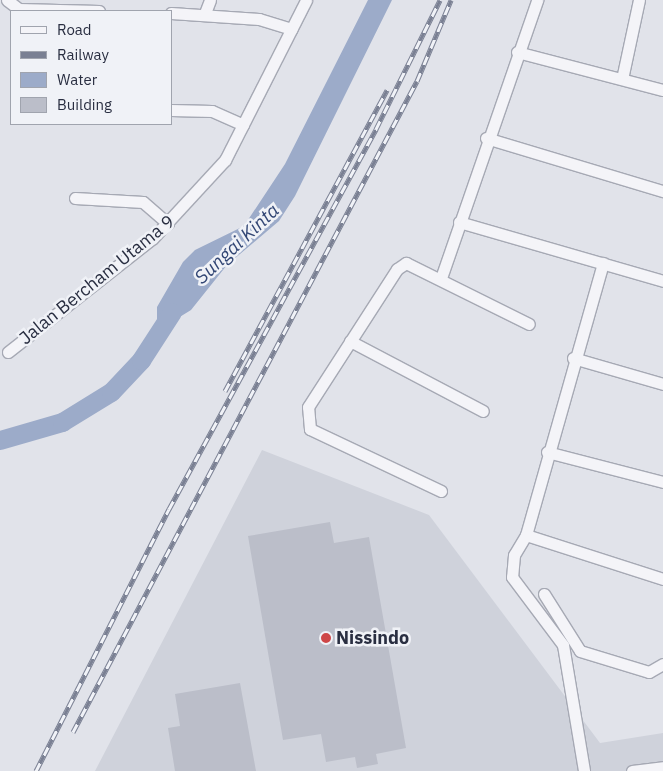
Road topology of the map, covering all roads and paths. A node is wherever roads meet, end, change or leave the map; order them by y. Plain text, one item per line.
1 (210, 0) edge
2 (306, 0) edge
3 (536, 0) edge
4 (639, 0) edge
5 (8, 3) edge
6 (78, 10) edge
7 (172, 13) edge
8 (204, 13) junction
9 (292, 29) junction
10 (518, 52) junction
11 (622, 79) junction
12 (663, 90) edge
13 (172, 110) edge
14 (243, 125) junction
15 (486, 138) junction
16 (663, 191) edge
17 (75, 198) dead end
18 (459, 222) junction
19 (168, 224) junction
20 (603, 263) junction
21 (441, 278) junction
22 (663, 280) edge
23 (529, 324) dead end
24 (350, 341) junction
25 (8, 352) dead end
26 (573, 358) junction
27 (663, 384) edge
28 (483, 411) dead end
29 (547, 452) junction
30 (663, 482) edge
31 (441, 491) dead end
32 (526, 535) junction
33 (663, 579) edge
34 (544, 594) dead end
35 (661, 666) edge
36 (663, 767) edge
37 (584, 771) edge
38 (632, 771) edge

1 - 8 street
2 - 9 street, Jalan Bercham Utama 9
3 - 10 street
4 - 11 street
5 - 6 street
7 - 8 street
8 - 9 street
9 - 14 street, Jalan Bercham Utama 9
10 - 11 street
10 - 15 street
11 - 12 street
13 - 14 street
14 - 19 street, Jalan Bercham Utama 9
15 - 16 street
15 - 18 street
17 - 19 street
18 - 20 street
18 - 21 street
19 - 25 street, Jalan Bercham Utama 9
20 - 22 street
20 - 26 street
21 - 23 street
21 - 24 street
24 - 28 street
24 - 31 street
26 - 27 street
26 - 29 street
29 - 30 street
29 - 32 street
32 - 33 street
32 - 37 street
34 - 35 street
36 - 38 street

